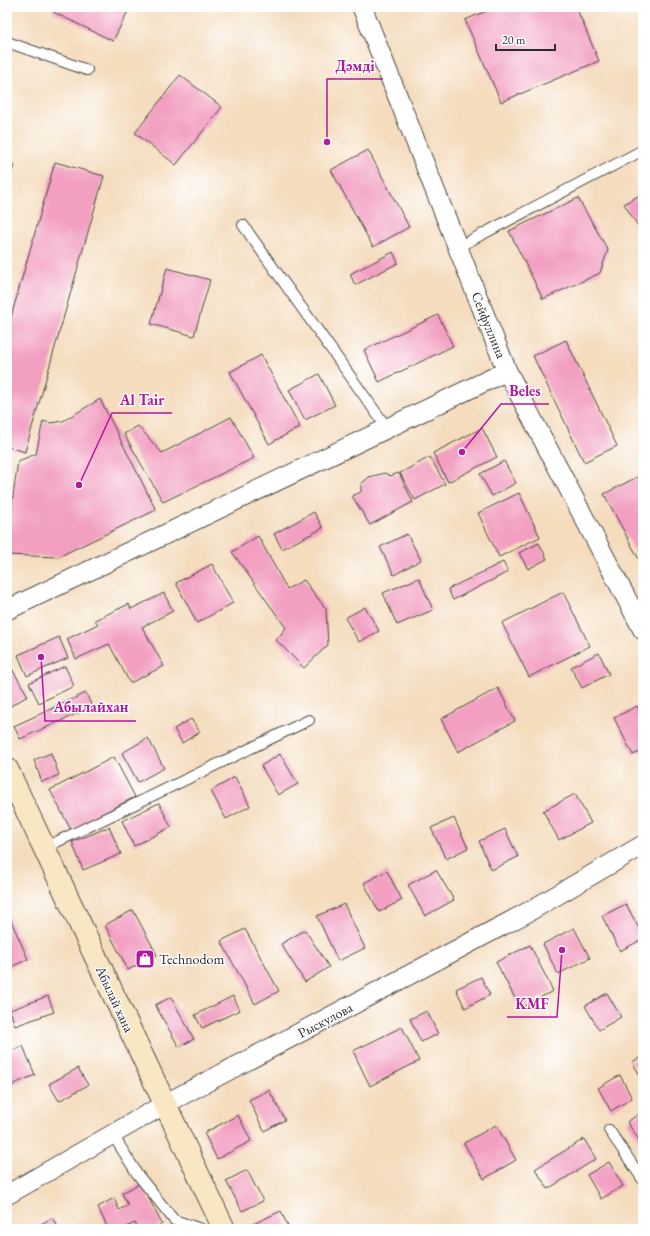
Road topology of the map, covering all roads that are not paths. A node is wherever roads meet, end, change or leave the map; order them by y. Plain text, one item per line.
1 (362, 7) edge
2 (7, 42) edge
3 (87, 70) dead end
4 (643, 150) edge
5 (242, 225) dead end
6 (458, 247) junction
7 (507, 371) junction
8 (387, 428) junction
9 (7, 610) edge
10 (643, 630) edge
11 (309, 720) dead end
12 (7, 769) edge
13 (643, 846) edge
14 (44, 848) junction
15 (165, 1104) junction
16 (609, 1130) dead end
17 (113, 1135) junction
18 (643, 1180) edge
19 (7, 1195) edge
20 (201, 1229) edge
21 (224, 1229) edge

1 - 6 street, Сейфуллина
2 - 3 lane
4 - 6 lane
5 - 8 lane
6 - 7 street, Сейфуллина
7 - 8 street
7 - 10 street, Сейфуллина
8 - 9 street
11 - 14 lane
12 - 14 main road, Абылай хана
13 - 15 street, Рыскулова
14 - 15 main road, Абылай хана
15 - 17 street, Рыскулова
15 - 21 main road, Абылай хана
16 - 18 lane
17 - 19 street, Рыскулова
17 - 20 lane

